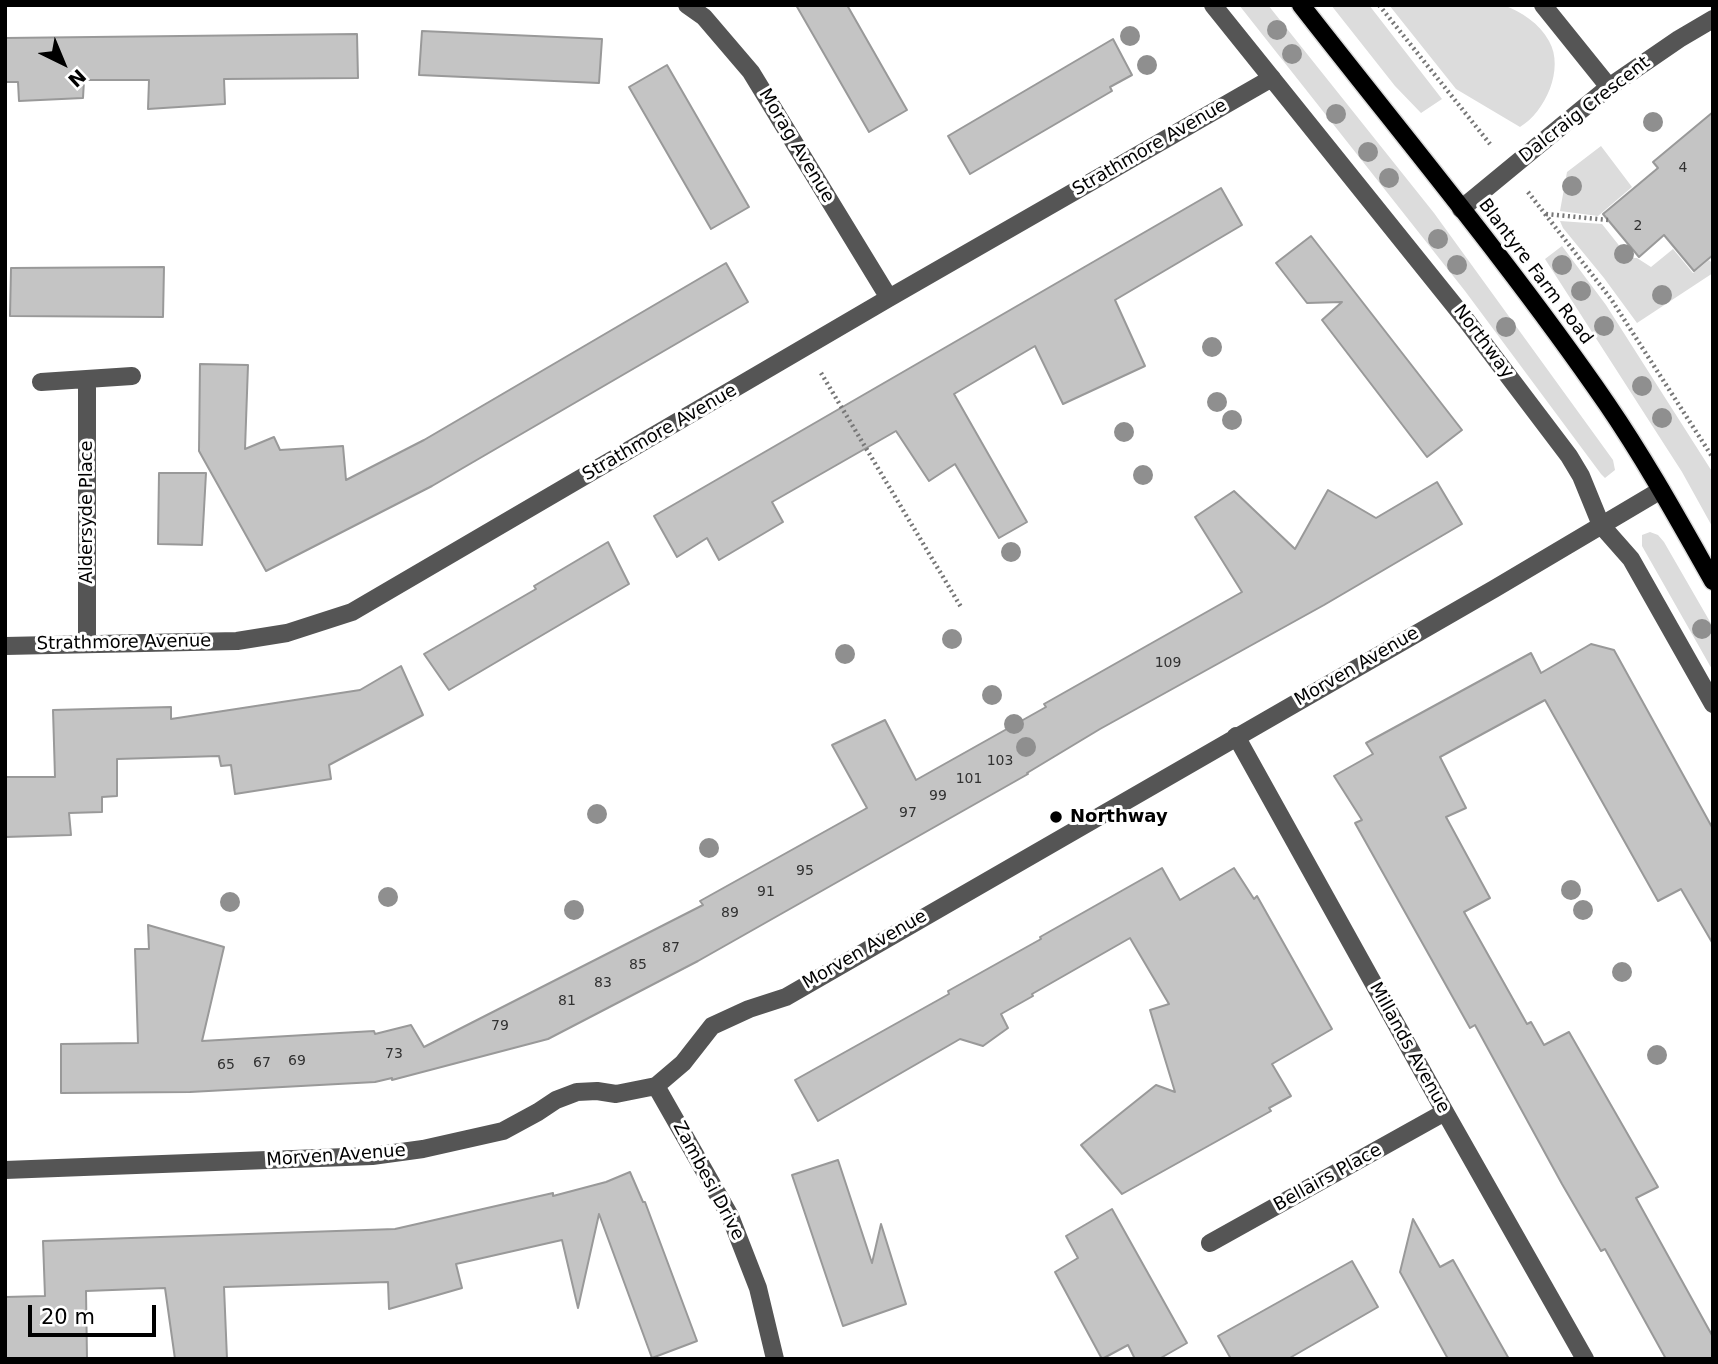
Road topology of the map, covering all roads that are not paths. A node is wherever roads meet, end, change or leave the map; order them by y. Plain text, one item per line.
1 (687, 5) edge
2 (1213, 5) edge
3 (1301, 5) edge
4 (1543, 5) edge
5 (1713, 19) edge
6 (1272, 78) junction
7 (1609, 87) junction
8 (1461, 209) junction
9 (889, 298) junction
10 (132, 376) dead end
11 (87, 380) junction
12 (41, 382) dead end
13 (1661, 490) junction
14 (1601, 525) junction
15 (1713, 581) edge
16 (87, 643) junction
17 (5, 646) edge
18 (1713, 704) edge
19 (1236, 736) junction
20 (656, 1086) junction
21 (1445, 1112) junction
22 (5, 1170) edge
23 (1210, 1243) dead end
24 (775, 1359) edge
25 (1585, 1359) edge

1 - 9 street, Morag Avenue
2 - 6 street, Northway
3 - 8 main road, Blantyre Farm Road
4 - 7 street
5 - 7 street, Dalcraig Crescent
6 - 9 street, Strathmore Avenue
6 - 14 street, Northway
7 - 8 street, Dalcraig Crescent
8 - 13 main road, Blantyre Farm Road
9 - 16 street, Strathmore Avenue
10 - 11 street
11 - 12 street
11 - 16 street, Aldersyde Place
13 - 14 street, Morven Avenue
13 - 15 main road, Blantyre Farm Road
14 - 18 street, Northway
14 - 19 street, Morven Avenue
16 - 17 street, Strathmore Avenue
19 - 20 street, Morven Avenue
19 - 21 street, Millands Avenue
20 - 22 street, Morven Avenue
20 - 24 street, Zambesi Drive
21 - 23 street, Bellairs Place
21 - 25 street, Millands Avenue

